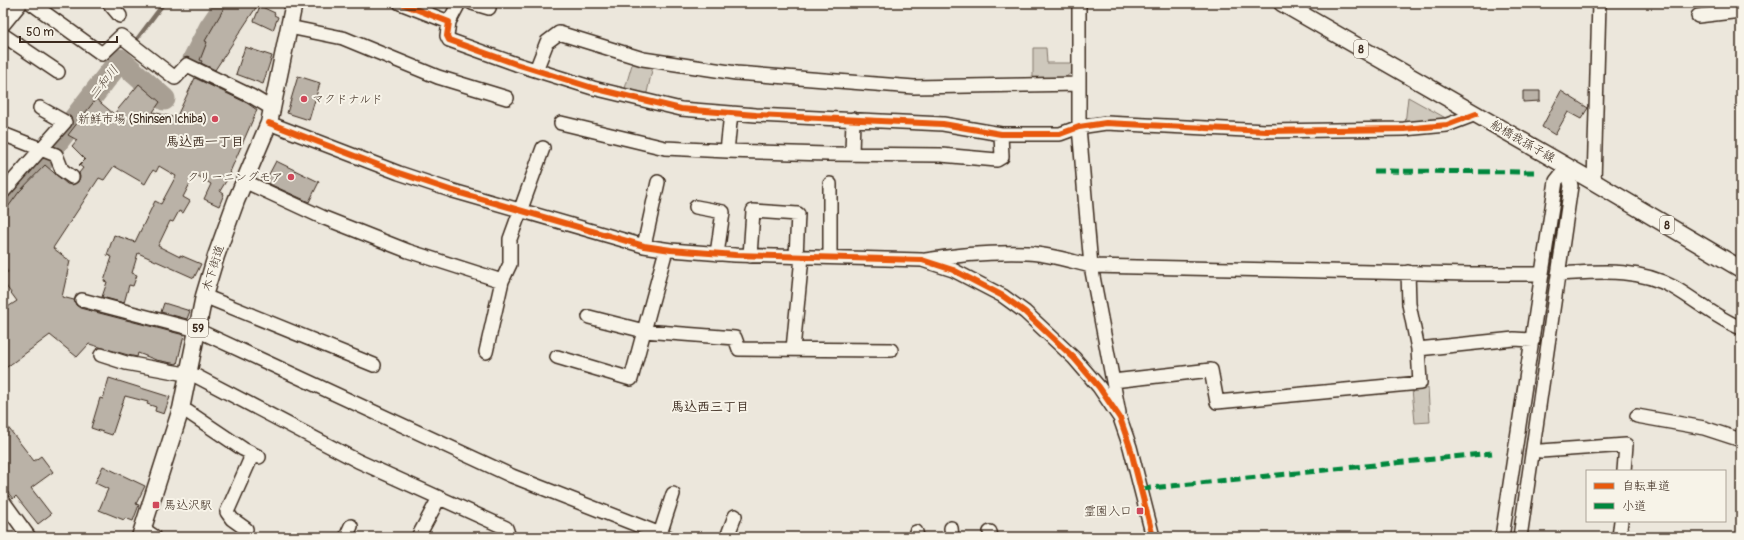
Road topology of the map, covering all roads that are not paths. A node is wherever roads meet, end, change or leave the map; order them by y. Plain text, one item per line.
1 (20, 3) edge
2 (31, 3) edge
3 (109, 3) edge
4 (294, 3) edge
5 (400, 3) edge
6 (459, 3) edge
7 (472, 3) edge
8 (1079, 3) edge
9 (1282, 3) edge
10 (1599, 3) edge
11 (489, 8) dead end
12 (1741, 11) edge
13 (120, 16) dead end
14 (1698, 16) dead end
15 (449, 22) junction
16 (3, 25) edge
17 (289, 27) junction
18 (3, 35) edge
19 (536, 70) junction
20 (58, 72) dead end
21 (1079, 84) junction
22 (507, 98) dead end
23 (40, 108) dead end
24 (730, 113) junction
25 (1476, 114) junction
26 (271, 116) junction
27 (853, 119) junction
28 (561, 123) dead end
29 (1079, 127) junction
30 (3, 134) edge
31 (1001, 134) junction
32 (543, 148) dead end
33 (42, 149) junction
34 (727, 151) junction
35 (852, 154) junction
36 (1567, 167) junction
37 (72, 177) dead end
38 (244, 181) junction
39 (658, 182) dead end
40 (1594, 182) junction
41 (830, 184) dead end
42 (3, 192) edge
43 (696, 207) dead end
44 (519, 211) junction
45 (644, 246) junction
46 (666, 250) junction
47 (717, 254) junction
48 (750, 256) junction
49 (799, 257) junction
50 (830, 257) junction
51 (922, 260) junction
52 (1091, 266) junction
53 (1741, 269) edge
54 (1408, 272) junction
55 (1541, 274) junction
56 (1558, 274) junction
57 (502, 281) junction
58 (204, 296) junction
59 (82, 300) dead end
60 (589, 317) dead end
61 (1735, 325) edge
62 (197, 330) junction
63 (644, 331) junction
64 (1532, 340) junction
65 (793, 349) junction
66 (1418, 349) junction
67 (892, 350) dead end
68 (486, 352) dead end
69 (101, 355) dead end
70 (557, 358) dead end
71 (374, 365) dead end
72 (188, 375) junction
73 (1113, 381) junction
74 (181, 409) junction
75 (1637, 416) dead end
76 (1120, 418) junction
77 (1741, 440) edge
78 (1541, 451) dead end
79 (1624, 470) edge
80 (673, 494) dead end
81 (439, 498) junction
82 (3, 501) edge
83 (735, 516) dead end
84 (1620, 522) edge
85 (246, 529) dead end
86 (146, 534) edge
87 (663, 536) edge
88 (29, 537) edge
89 (418, 537) edge
90 (509, 537) edge
91 (727, 537) edge
92 (1153, 537) edge
93 (1502, 537) edge
94 (1520, 537) edge
95 (1619, 537) edge

1 - 16 street
2 - 26 street
3 - 13 street
4 - 17 main road, 木下街道 / 59
5 - 15 street
6 - 15 street
7 - 11 street
8 - 21 street
9 - 25 main road, 船橋我孫子線 / 8
10 - 40 street
12 - 14 street
15 - 19 street
17 - 22 street
17 - 26 main road, 木下街道 / 59
18 - 20 street
19 - 21 street
19 - 24 street
21 - 29 street
23 - 33 street
24 - 27 street
24 - 34 street
25 - 29 street
25 - 36 main road, 船橋我孫子線 / 8
26 - 38 main road, 木下街道 / 59
26 - 44 street
27 - 31 street
27 - 35 street
28 - 34 street
29 - 31 street
29 - 52 street
30 - 33 street
31 - 35 street
32 - 44 street
33 - 37 street
33 - 42 street
34 - 35 street
36 - 40 main road, 船橋我孫子線 / 8
36 - 55 street
36 - 56 street
38 - 57 street
38 - 58 main road, 木下街道 / 59
39 - 45 street
40 - 53 main road, 船橋我孫子線 / 8
41 - 50 street
43 - 47 street
44 - 45 street
44 - 57 street
45 - 46 street
46 - 47 street
46 - 63 street
47 - 48 street
48 - 49 street
48 - 49 street
49 - 50 street
49 - 65 street
50 - 51 street
51 - 52 street
51 - 76 street
52 - 54 street
52 - 73 street
54 - 55 street
54 - 66 street
55 - 64 street
56 - 61 street
56 - 94 street
57 - 68 street
58 - 62 main road, 木下街道 / 59
58 - 71 street
59 - 62 street
60 - 63 street
62 - 72 main road, 木下街道 / 59
62 - 87 street
63 - 65 street
63 - 70 street
64 - 66 street
64 - 93 street
65 - 67 street
66 - 73 street
69 - 72 street
72 - 74 main road, 木下街道 / 59
72 - 81 street
73 - 76 street
74 - 85 street
74 - 86 main road, 木下街道 / 59
75 - 77 street
76 - 92 street
78 - 79 street
80 - 87 street
81 - 89 street
81 - 90 street
82 - 88 street
83 - 91 street
84 - 95 street

